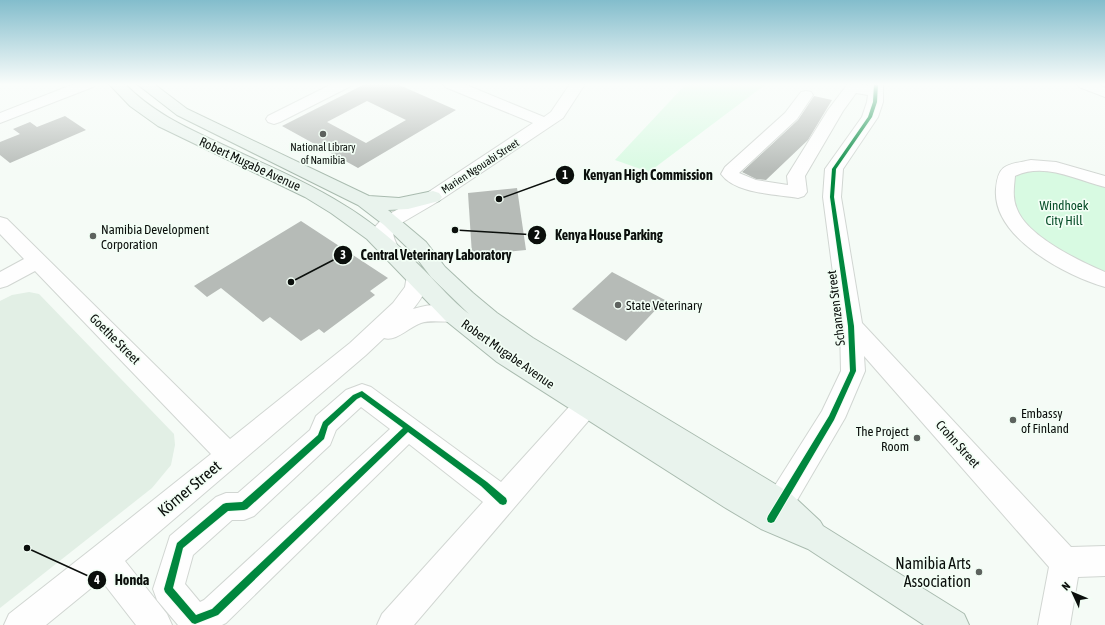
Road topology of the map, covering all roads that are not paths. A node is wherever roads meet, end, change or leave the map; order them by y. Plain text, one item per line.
1 (13, 113) edge
2 (148, 113) edge
3 (184, 113) edge
4 (286, 113) edge
5 (522, 113) edge
6 (558, 113) edge
7 (793, 113) edge
8 (834, 113) edge
9 (871, 113) edge
10 (0, 118) edge
11 (274, 119) dead end
12 (546, 123) junction
13 (1105, 182) edge
14 (815, 194) junction
15 (428, 200) junction
16 (364, 201) junction
17 (391, 221) junction
18 (0, 223) edge
19 (388, 247) junction
20 (419, 247) junction
21 (37, 260) junction
22 (417, 276) junction
23 (1105, 280) edge
24 (0, 281) edge
25 (453, 314) junction
26 (851, 326) junction
27 (358, 349) junction
28 (592, 399) junction
29 (407, 429) junction
30 (229, 455) junction
31 (503, 501) junction
32 (775, 511) junction
33 (104, 559) junction
34 (1065, 562) junction
35 (1105, 562) edge
36 (20, 625) edge
37 (156, 625) edge
38 (393, 625) edge
39 (953, 625) edge
40 (1054, 625) edge

1 - 10 street
2 - 19 main road, Robert Mugabe Avenue
3 - 16 main road, Robert Mugabe Avenue
4 - 11 street
5 - 12 street
6 - 12 street, Marien Ngouabi Street
7 - 14 street
8 - 14 street
9 - 14 street, Schanzen Street
12 - 15 street, Marien Ngouabi Street
13 - 23 street
14 - 26 street, Schanzen Street
15 - 16 main road
15 - 17 street, Marien Ngouabi Street
15 - 20 main road
16 - 17 main road, Robert Mugabe Avenue
17 - 19 street
17 - 20 main road, Robert Mugabe Avenue
18 - 21 street, Goethe Street
19 - 22 main road, Robert Mugabe Avenue
20 - 28 main road, Robert Mugabe Avenue
21 - 24 street
21 - 30 street, Goethe Street
22 - 25 main road, Robert Mugabe Avenue
22 - 27 street, Körner Street
25 - 27 street, Körner Street
25 - 28 main road, Robert Mugabe Avenue
26 - 32 street, Schanzen Street
26 - 34 street, Crohn Street
27 - 30 street, Körner Street
28 - 31 street
28 - 32 main road, Robert Mugabe Avenue
29 - 29 street
29 - 31 street
30 - 33 street, Körner Street
31 - 38 street
32 - 39 main road, Robert Mugabe Avenue
33 - 36 street, Körner Street
33 - 37 street
34 - 35 street
34 - 40 street

